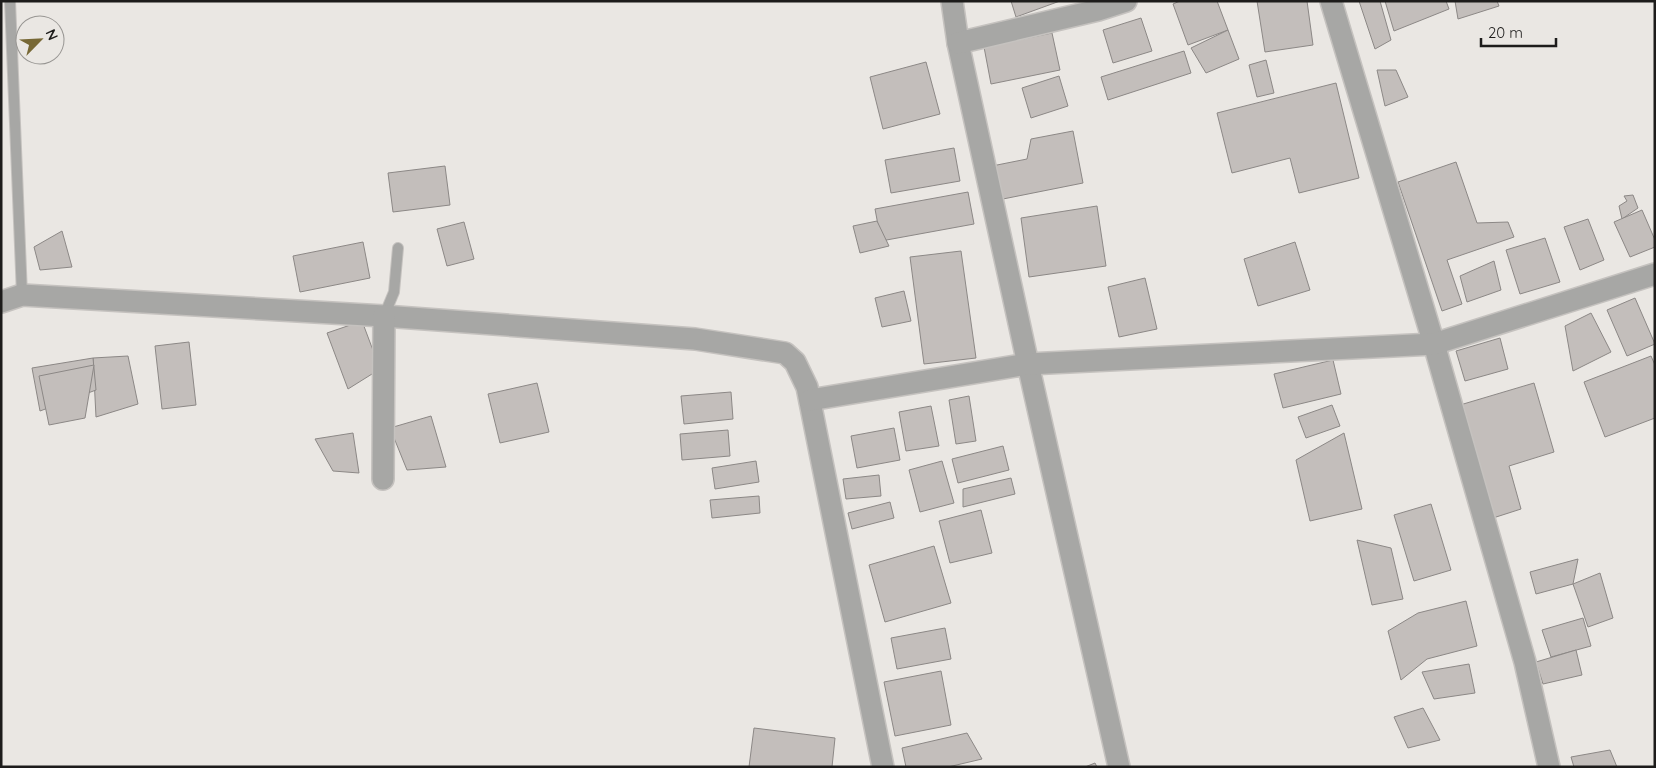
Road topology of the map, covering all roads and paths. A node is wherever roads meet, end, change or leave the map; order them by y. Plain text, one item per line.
1 (10, 1) edge
2 (952, 1) edge
3 (1126, 1) edge
4 (1332, 1) edge
5 (1097, 6) edge
6 (958, 44) junction
7 (398, 248) dead end
8 (1655, 274) edge
9 (22, 295) junction
10 (1, 302) edge
11 (384, 316) junction
12 (1434, 344) junction
13 (1028, 364) junction
14 (810, 400) junction
15 (383, 479) dead end
16 (883, 767) edge
17 (1118, 767) edge
18 (1549, 767) edge

1 - 9 lane
2 - 6 street
3 - 5 street
4 - 12 street
5 - 6 street
6 - 13 street
7 - 11 lane
8 - 12 street
9 - 10 street
9 - 11 street
11 - 14 street
11 - 15 street
12 - 13 street
12 - 18 street
13 - 14 street
13 - 17 street
14 - 16 street

